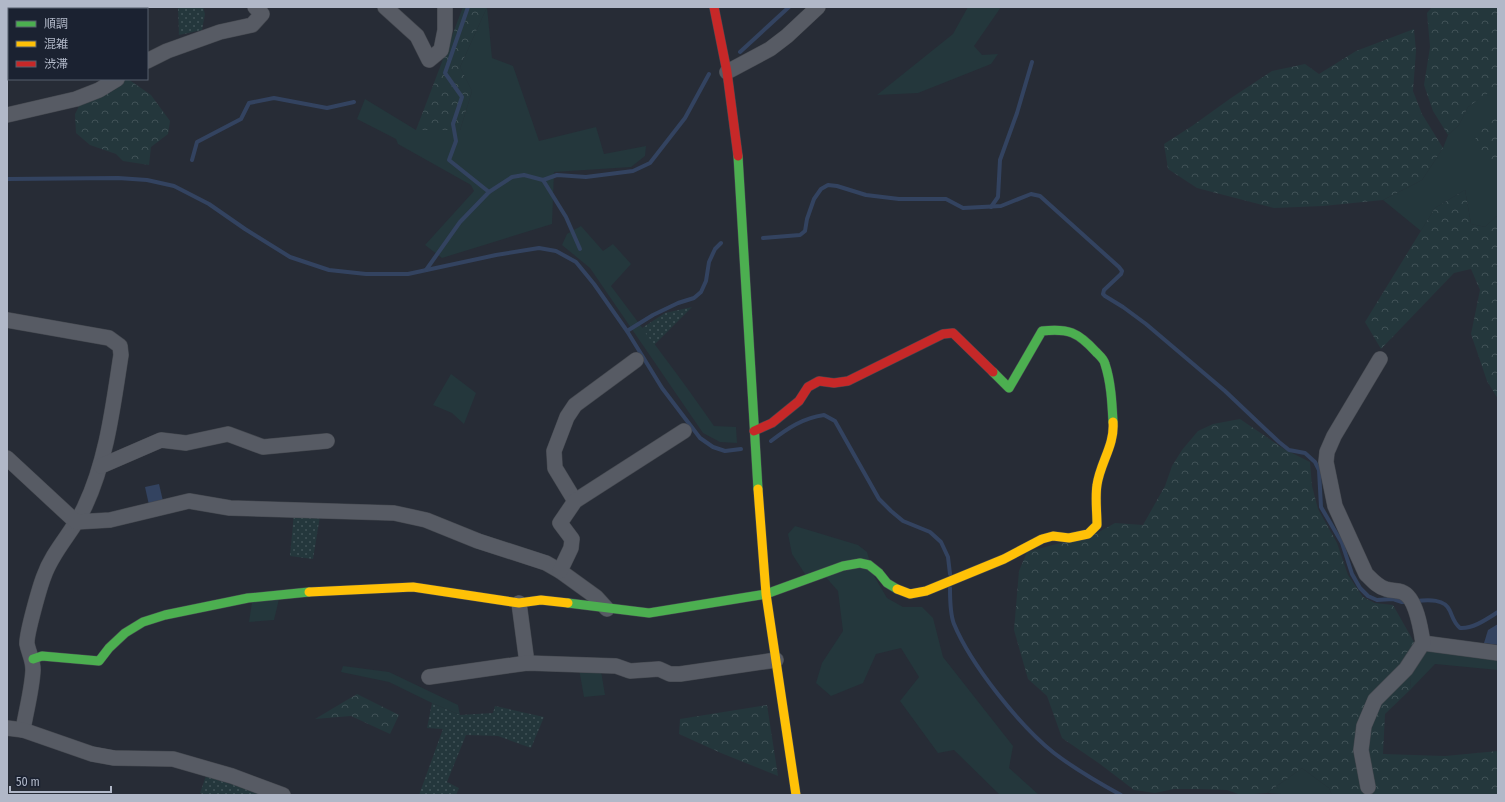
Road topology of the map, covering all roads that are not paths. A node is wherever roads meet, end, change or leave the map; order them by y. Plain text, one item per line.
1 (254, 7) edge
2 (385, 7) edge
3 (445, 7) edge
4 (818, 7) edge
5 (715, 8) edge
6 (148, 61) edge
7 (727, 72) junction
8 (115, 80) edge
9 (7, 115) edge
10 (7, 320) edge
11 (1380, 359) dead end
12 (636, 360) dead end
13 (684, 430) dead end
14 (754, 431) junction
15 (327, 441) dead end
16 (7, 458) edge
17 (101, 466) junction
18 (575, 501) junction
19 (76, 522) junction
20 (560, 571) junction
21 (766, 594) junction
22 (519, 603) junction
23 (607, 609) junction
24 (1423, 643) junction
25 (1498, 653) edge
26 (32, 659) junction
27 (776, 660) junction
28 (527, 663) junction
29 (429, 677) dead end
30 (7, 728) edge
31 (23, 730) junction
32 (1368, 787) dead end
33 (283, 795) edge
34 (796, 795) edge

1 - 6 street
2 - 3 street
4 - 7 street
5 - 7 street
7 - 14 street
8 - 9 street
10 - 17 street
11 - 24 street
12 - 18 street
13 - 18 street
14 - 21 street
14 - 21 street
15 - 17 street
16 - 19 street
17 - 19 street
18 - 20 street
19 - 20 street
19 - 26 street
20 - 23 street
21 - 23 street
21 - 27 street
22 - 23 street
22 - 26 street
22 - 28 street
24 - 25 street
24 - 32 street
26 - 31 street
27 - 28 street
27 - 34 street
28 - 29 street
30 - 31 street
31 - 33 street

